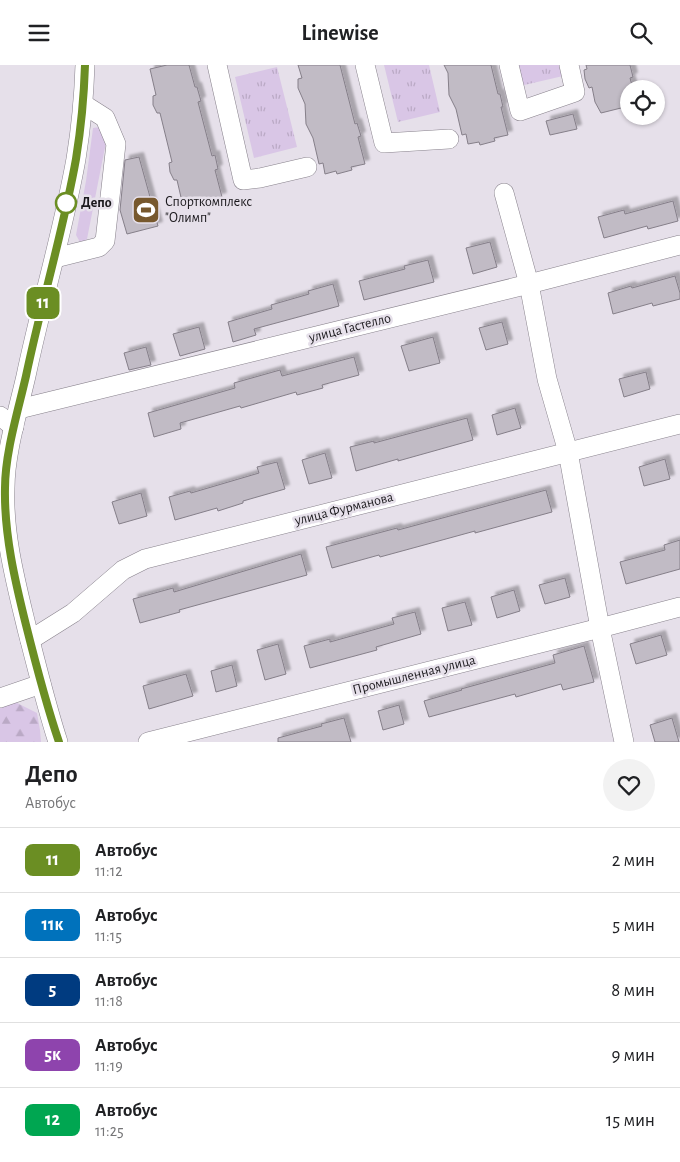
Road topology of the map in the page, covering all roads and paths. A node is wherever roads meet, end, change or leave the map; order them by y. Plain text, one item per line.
1 (85, 65) edge
2 (217, 65) edge
3 (365, 65) edge
4 (508, 65) edge
5 (569, 65) edge
6 (83, 103) junction
7 (449, 139) dead end
8 (308, 167) dead end
9 (504, 193) dead end
10 (680, 245) edge
11 (55, 258) junction
12 (529, 284) junction
13 (19, 409) junction
14 (7, 422) edge
15 (680, 424) edge
16 (568, 453) junction
17 (680, 607) edge
18 (600, 628) junction
19 (30, 640) junction
20 (41, 684) junction
21 (0, 698) edge
22 (58, 742) edge
23 (148, 742) edge
24 (624, 742) edge

1 - 6 street
2 - 8 street
3 - 7 street
4 - 5 street
6 - 11 street
6 - 11 street
9 - 12 street
10 - 12 street, улица Гастелло
11 - 13 street
12 - 13 street, улица Гастелло
12 - 16 street
13 - 14 street
14 - 19 street
15 - 16 street, улица Фурманова
16 - 18 street
16 - 19 street, улица Фурманова
17 - 18 street, Промышленная улица
18 - 23 street, Промышленная улица
18 - 24 street
19 - 20 street
20 - 21 street
20 - 22 street

